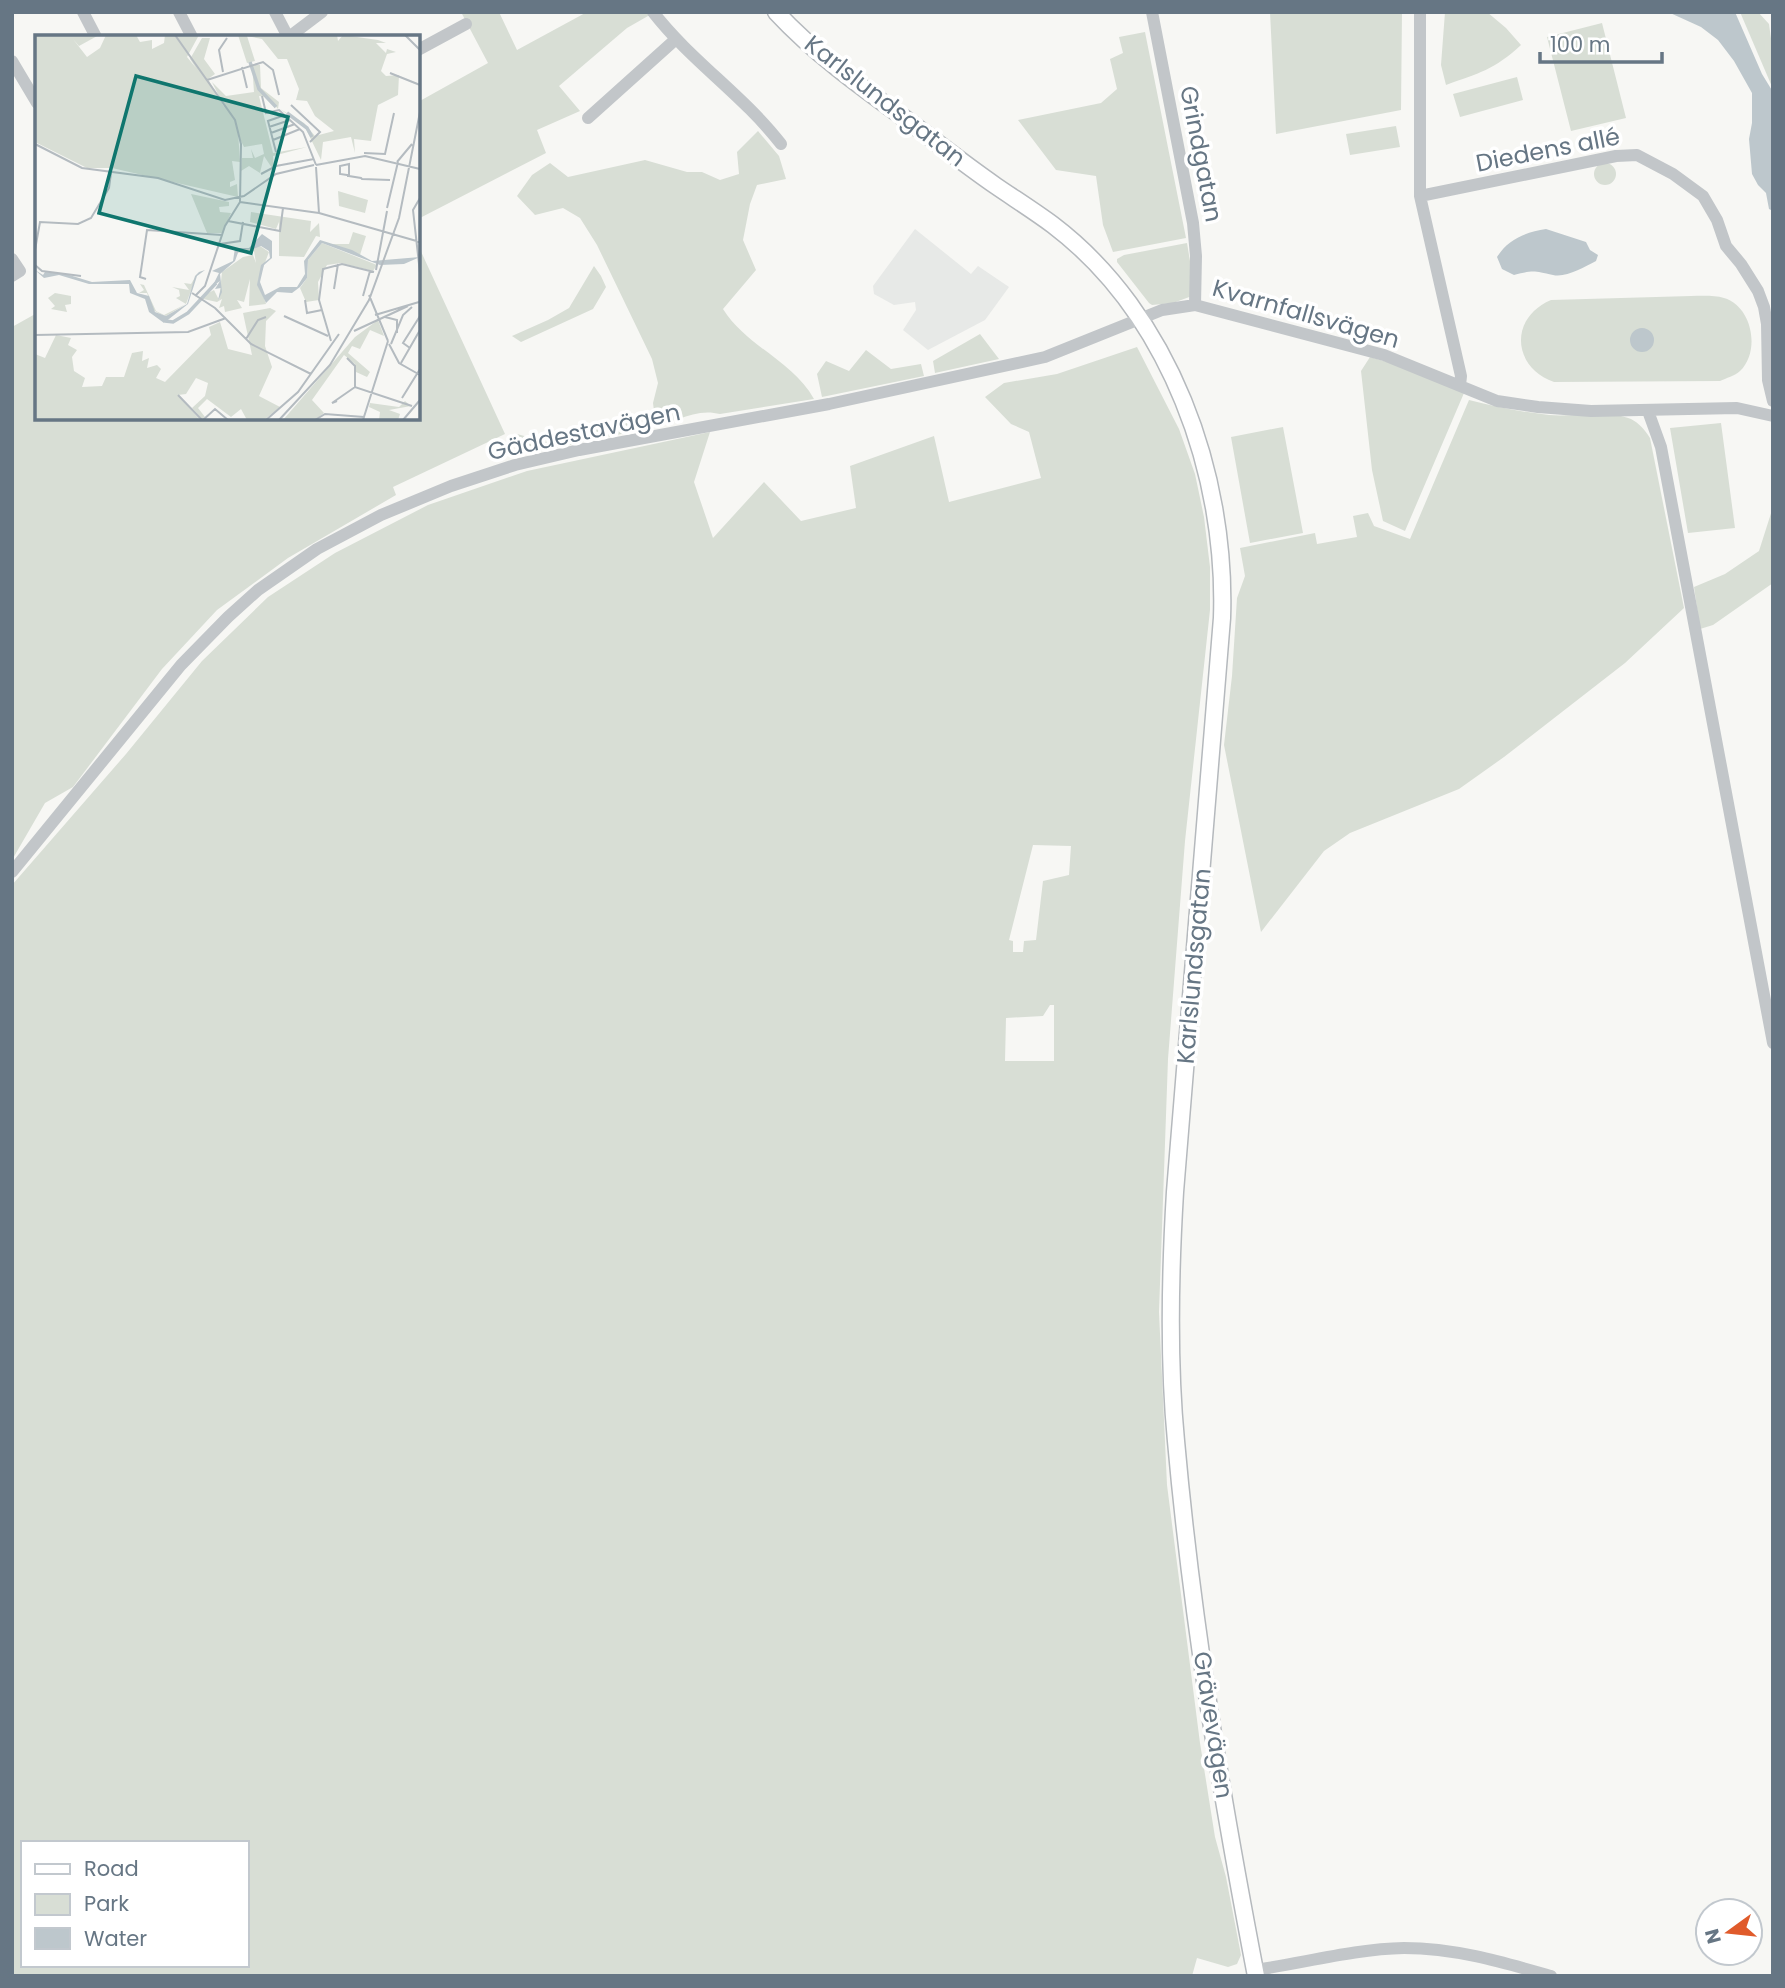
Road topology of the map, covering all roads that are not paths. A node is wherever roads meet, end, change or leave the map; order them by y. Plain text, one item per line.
1 (83, 12) edge
2 (179, 12) edge
3 (275, 12) edge
4 (322, 12) edge
5 (653, 12) edge
6 (776, 12) edge
7 (1152, 12) edge
8 (1420, 12) edge
9 (466, 24) dead end
10 (95, 35) edge
11 (191, 35) edge
12 (288, 35) edge
13 (292, 35) edge
14 (676, 39) junction
15 (420, 49) edge
16 (12, 61) edge
17 (35, 100) edge
18 (588, 118) dead end
19 (781, 144) dead end
20 (1420, 196) junction
21 (12, 259) edge
22 (12, 276) edge
23 (1195, 305) junction
24 (1136, 321) junction
25 (1460, 385) junction
26 (1773, 402) edge
27 (1648, 411) junction
28 (1772, 416) edge
29 (12, 872) edge
30 (1773, 1043) edge
31 (1179, 1473) joint
32 (1255, 1973) edge
33 (1551, 1976) edge

1 - 10 street
2 - 11 street
3 - 12 street
4 - 13 street
5 - 14 street
6 - 24 main road, Karlslundsgatan
7 - 23 street, Grindgatan
8 - 20 street
9 - 15 street
14 - 18 street
14 - 19 street
16 - 17 street
20 - 25 street
20 - 26 street, Diedens allé
21 - 22 street
23 - 24 street, Kvarnfallsvägen
23 - 25 street, Kvarnfallsvägen
24 - 29 street, Gäddestavägen
24 - 31 main road, Karlslundsgatan
25 - 27 street, Kvarnfallsvägen
26 - 28 street, Diedens allé
27 - 28 street, Kvarnfallsvägen
27 - 30 street
31 - 32 main road, Grävevägen
32 - 33 street

